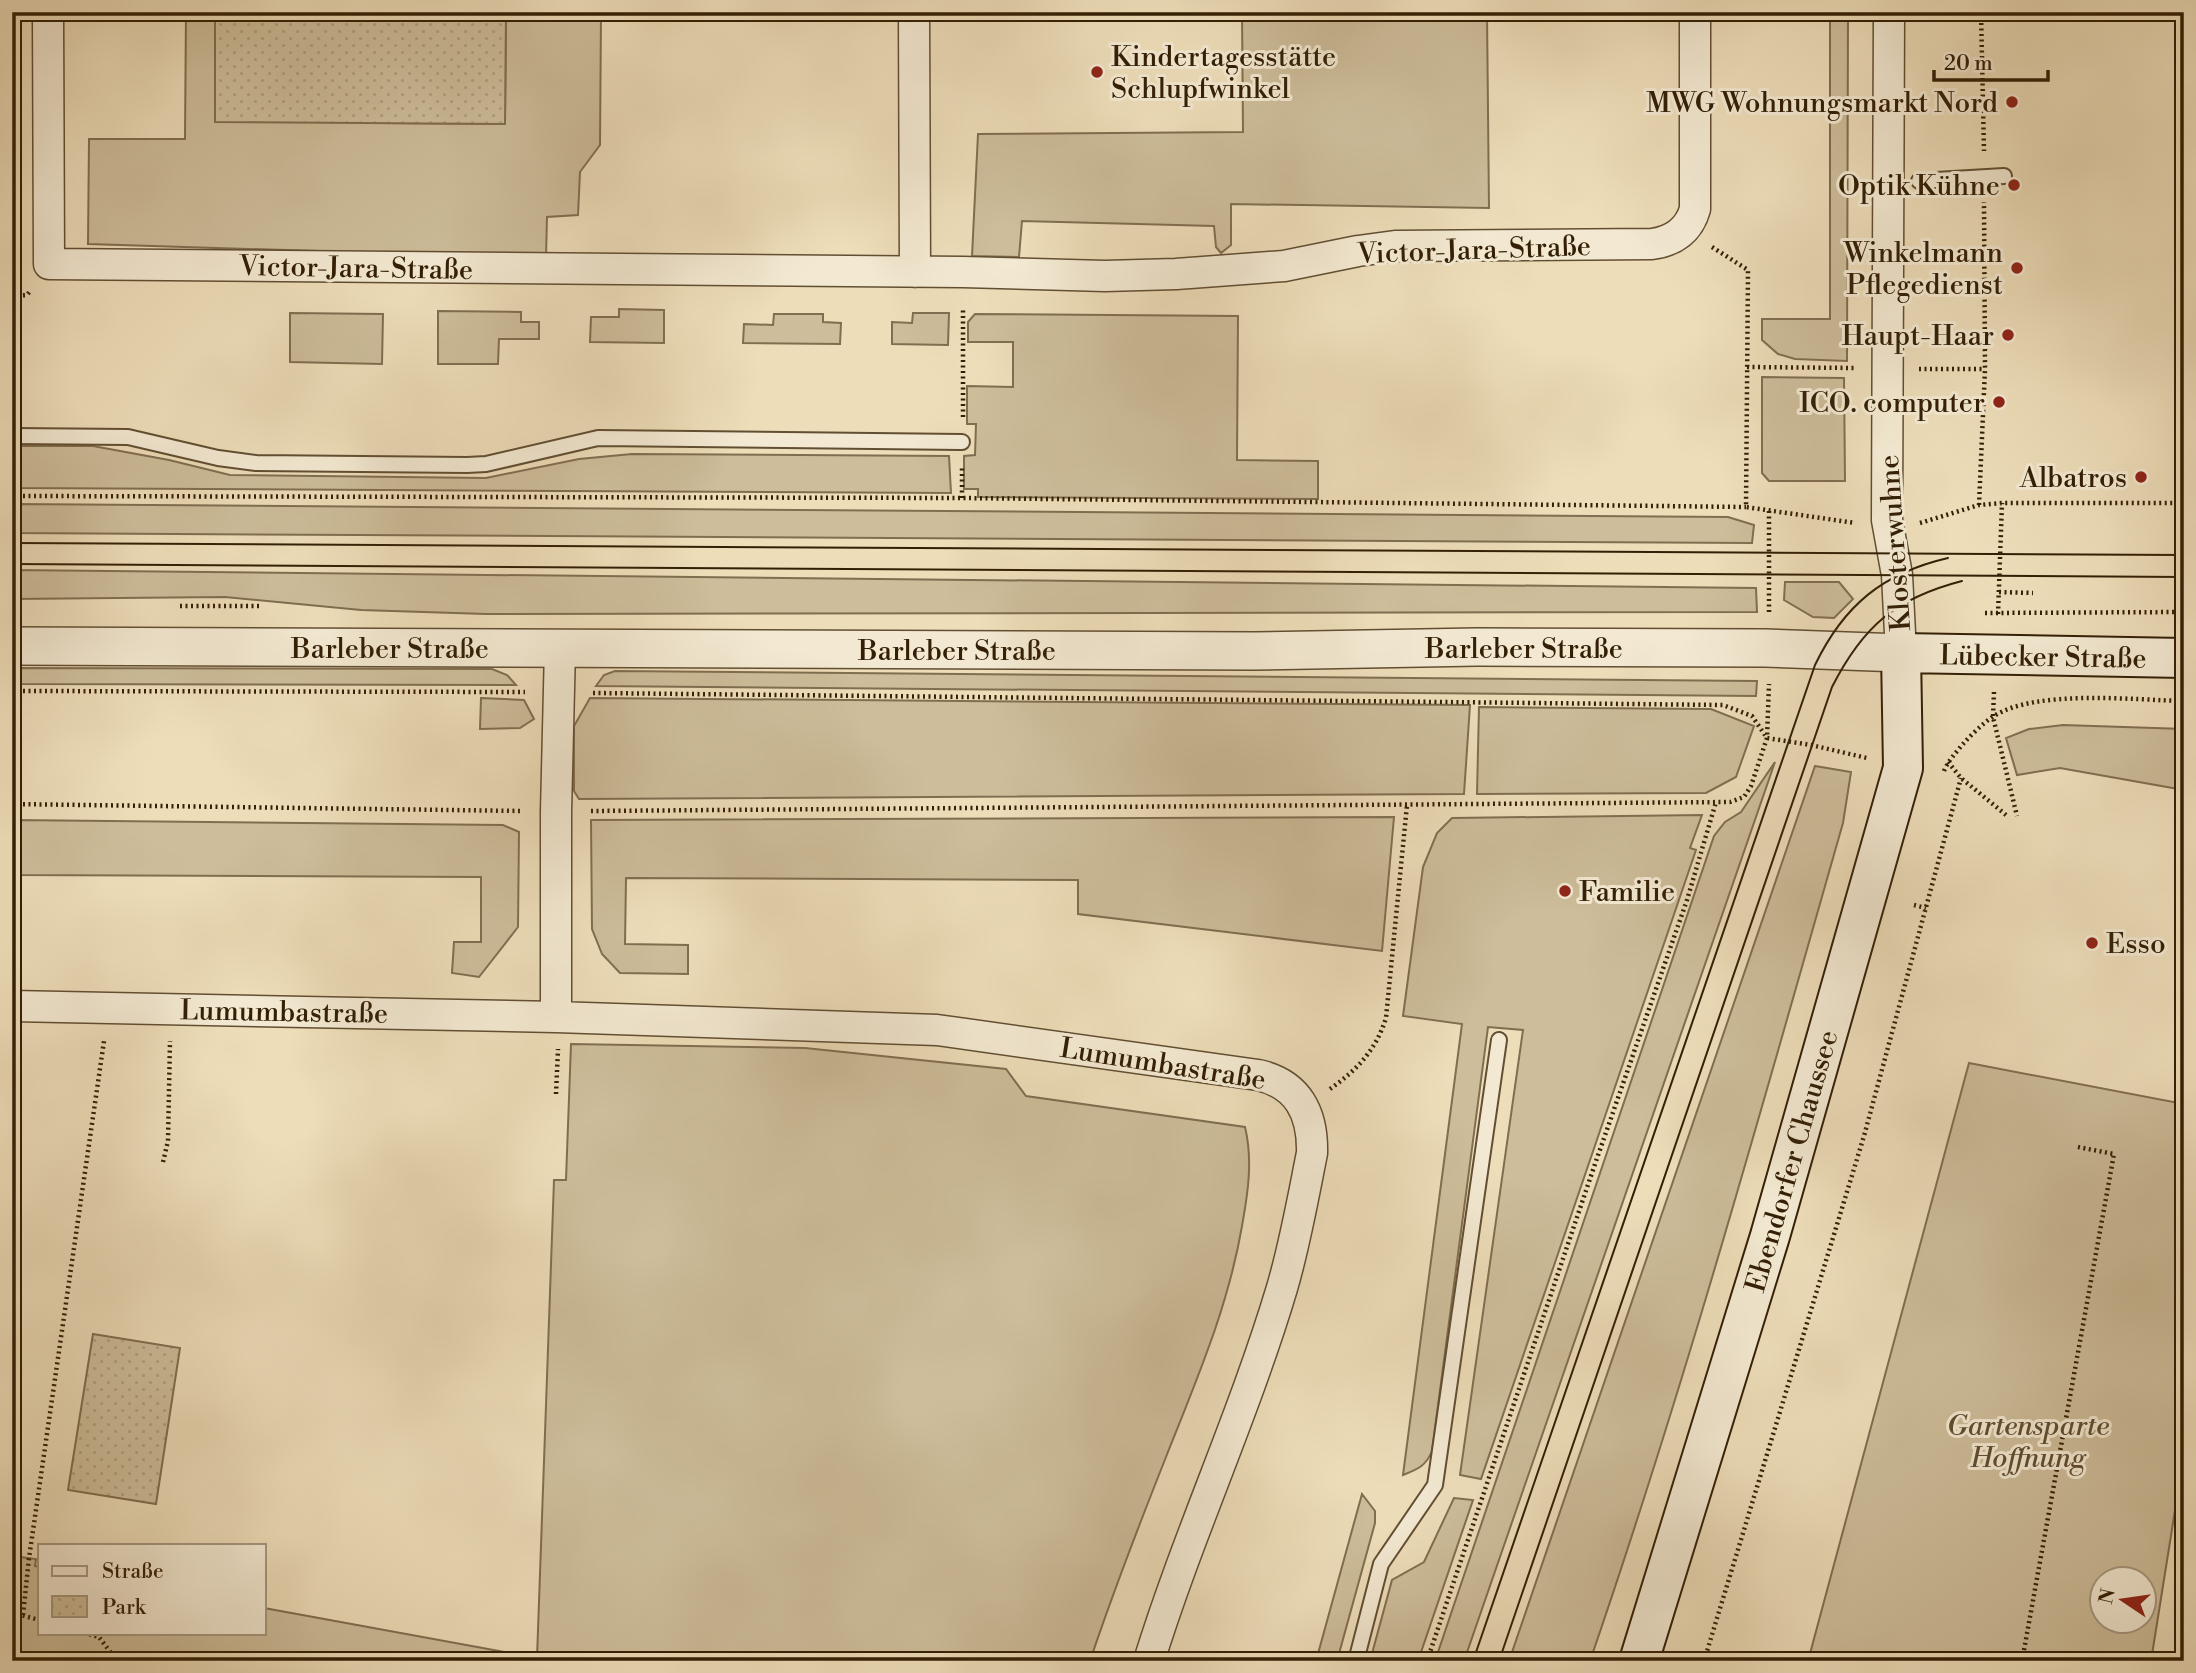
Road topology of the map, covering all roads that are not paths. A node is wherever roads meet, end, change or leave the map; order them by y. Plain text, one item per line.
1 (48, 12) edge
2 (914, 12) edge
3 (1695, 12) edge
4 (1889, 12) edge
5 (2004, 176) dead end
6 (1919, 181) dead end
7 (915, 272) junction
8 (12, 436) edge
9 (962, 442) road end
10 (12, 646) edge
11 (560, 648) junction
12 (1901, 653) junction
13 (2184, 658) edge
14 (12, 1006) edge
15 (556, 1017) junction
16 (1499, 1040) dead end
17 (1149, 1661) edge
18 (1356, 1661) edge
19 (1639, 1661) edge

1 - 7 street, Victor-Jara-Straße
2 - 7 street
3 - 7 street, Victor-Jara-Straße
4 - 12 street, Klosterwuhne
5 - 6 lane
8 - 9 lane
10 - 11 street, Barleber Straße
11 - 12 street, Barleber Straße
11 - 15 street
12 - 13 main road, Lübecker Straße
12 - 19 main road, Ebendorfer Chaussee
14 - 15 street, Lumumbastraße
15 - 17 street, Lumumbastraße
16 - 18 lane

